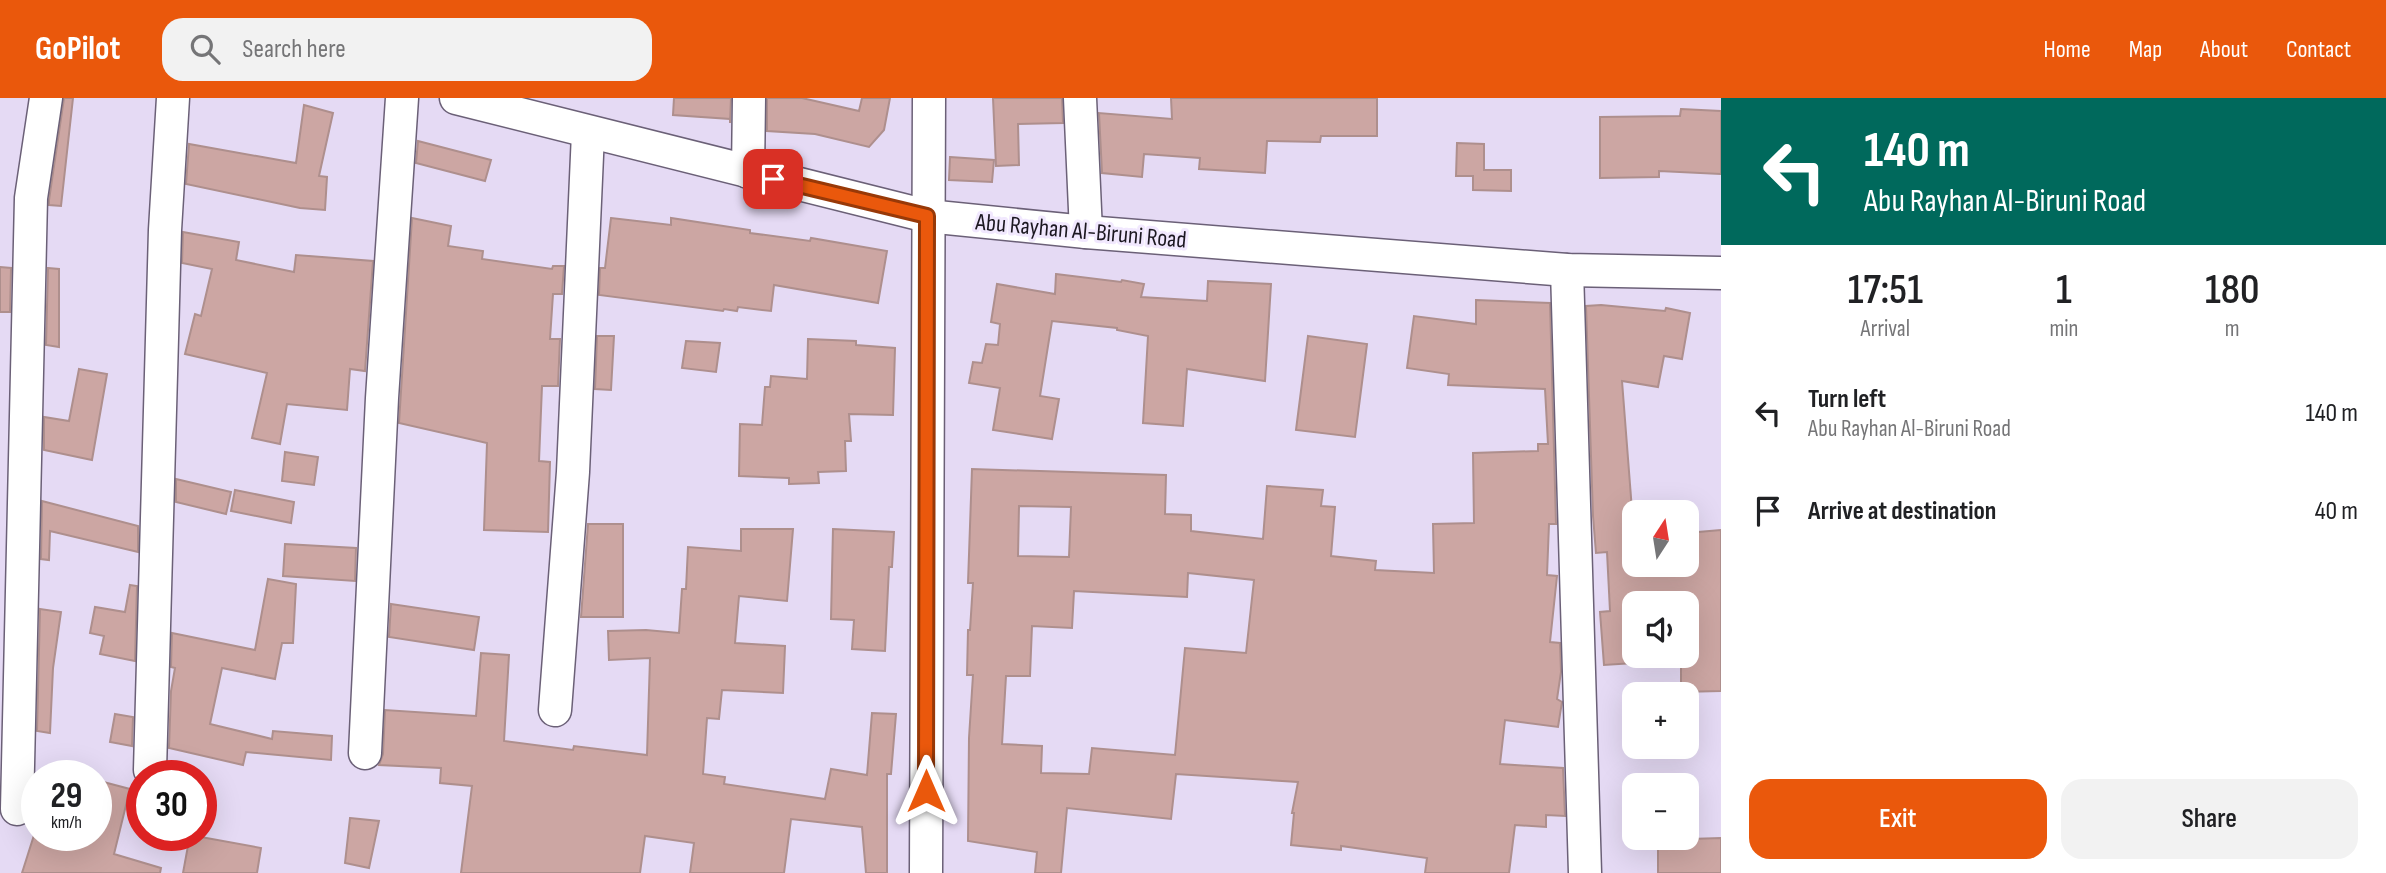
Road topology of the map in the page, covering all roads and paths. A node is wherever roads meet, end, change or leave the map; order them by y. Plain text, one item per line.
1 (46, 98) edge
2 (173, 98) edge
3 (402, 98) edge
4 (456, 98) edge
5 (749, 98) edge
6 (929, 98) edge
7 (1080, 98) edge
8 (587, 133) junction
9 (748, 172) junction
10 (927, 216) junction
11 (1086, 232) junction
12 (1567, 270) junction
13 (1721, 273) edge
14 (555, 710) dead end
15 (365, 753) dead end
16 (150, 760) edge
17 (17, 809) dead end
18 (926, 873) edge
19 (1585, 873) edge

1 - 17 street
2 - 16 street
3 - 15 street
4 - 8 street, Abu Rayhan Al-Biruni Road
5 - 9 street
6 - 10 street
7 - 11 street
8 - 9 street, Abu Rayhan Al-Biruni Road
8 - 14 street
9 - 10 street, Abu Rayhan Al-Biruni Road
10 - 11 street, Abu Rayhan Al-Biruni Road
10 - 18 street
11 - 12 street, Abu Rayhan Al-Biruni Road
12 - 13 street, Abu Rayhan Al-Biruni Road
12 - 19 street

